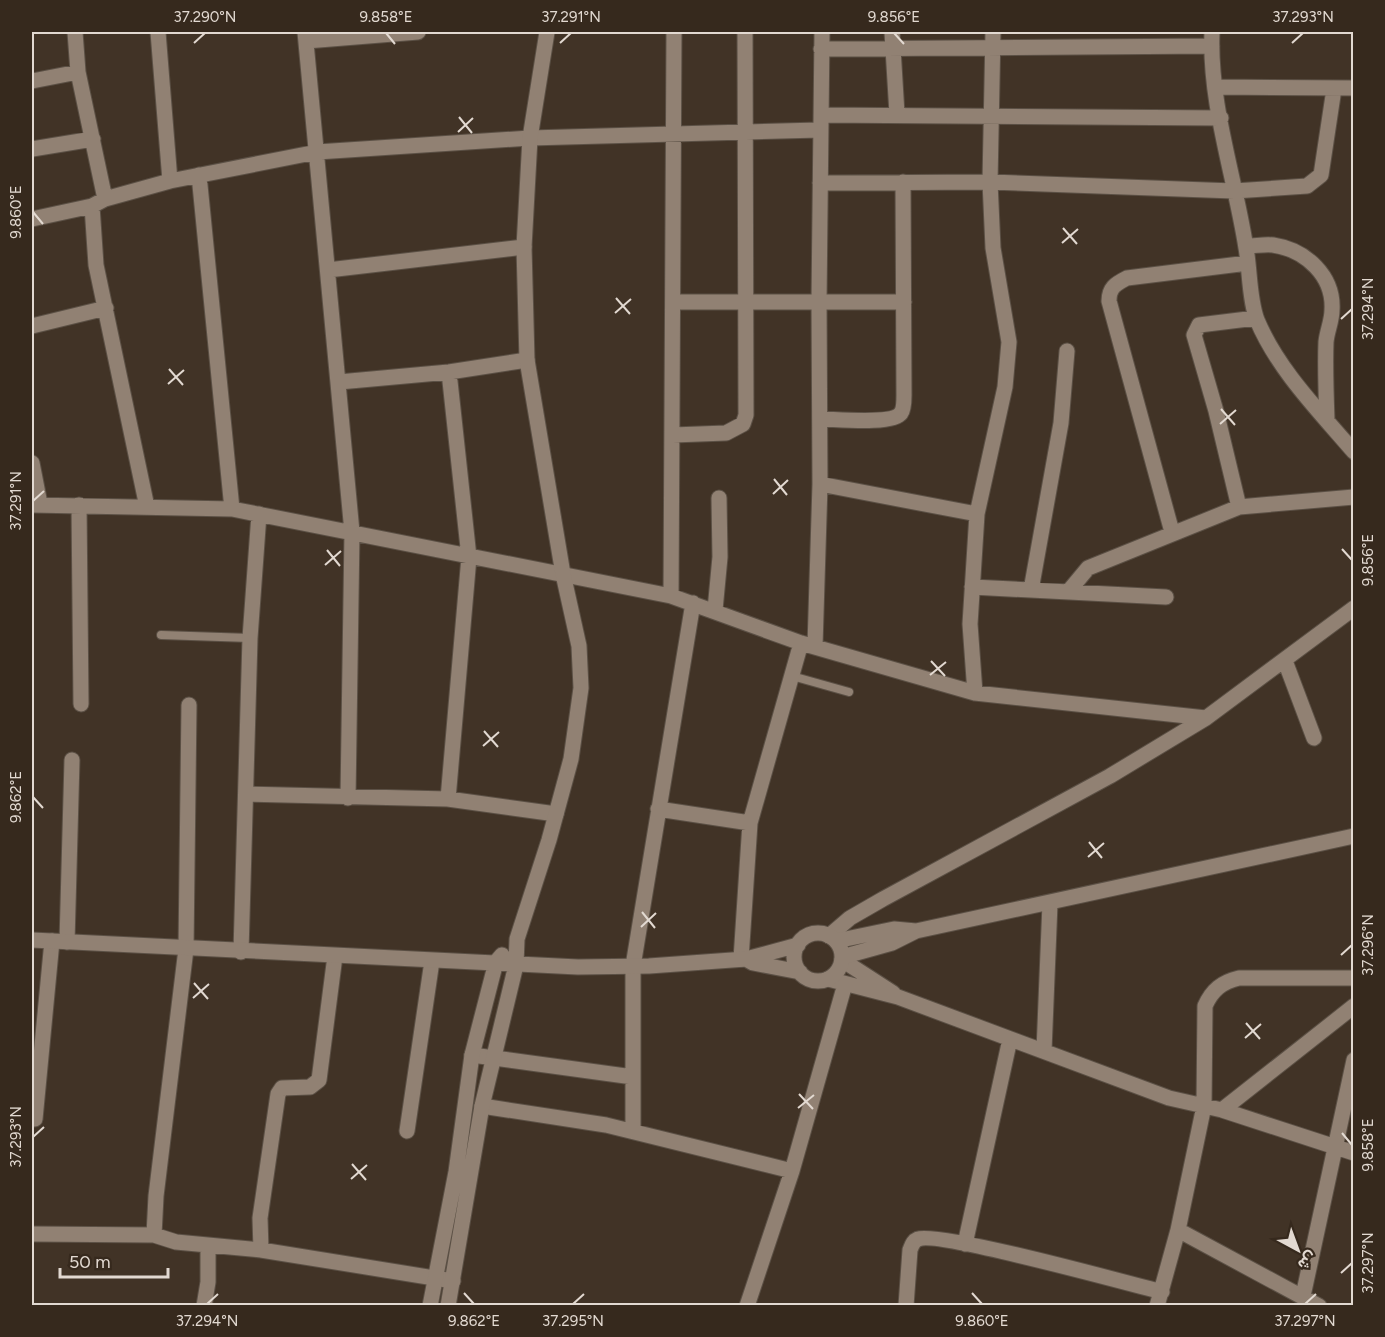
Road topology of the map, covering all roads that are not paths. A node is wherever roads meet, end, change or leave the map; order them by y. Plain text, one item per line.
1 (75, 32) edge
2 (158, 32) edge
3 (418, 32) edge
4 (547, 32) edge
5 (674, 32) edge
6 (745, 32) edge
7 (822, 32) edge
8 (892, 32) edge
9 (993, 32) edge
10 (305, 36) edge
11 (1212, 39) edge
12 (892, 48) junction
13 (991, 48) junction
14 (821, 49) junction
15 (78, 72) junction
16 (32, 81) edge
17 (1216, 87) junction
18 (1353, 88) edge
19 (1334, 89) junction
20 (897, 114) junction
21 (992, 116) junction
22 (1221, 118) junction
23 (820, 122) junction
24 (745, 131) junction
25 (672, 133) junction
26 (530, 138) junction
27 (93, 139) junction
28 (32, 149) edge
29 (317, 152) junction
30 (199, 175) junction
31 (170, 181) junction
32 (903, 182) junction
33 (990, 182) junction
34 (820, 183) junction
35 (1234, 191) junction
36 (98, 203) junction
37 (32, 219) edge
38 (1246, 246) junction
39 (524, 247) junction
40 (1248, 263) junction
41 (328, 270) junction
42 (748, 301) junction
43 (673, 302) junction
44 (819, 302) junction
45 (904, 302) junction
46 (106, 308) junction
47 (1256, 318) junction
48 (32, 327) edge
49 (1067, 351) dead end
50 (527, 360) junction
51 (449, 372) junction
52 (339, 382) junction
53 (820, 419) junction
54 (1327, 420) junction
55 (673, 435) junction
56 (1353, 452) edge
57 (32, 463) edge
58 (820, 484) junction
59 (1353, 497) edge
60 (719, 498) dead end
61 (36, 505) edge
62 (79, 505) junction
63 (147, 507) junction
64 (1239, 507) junction
65 (232, 509) junction
66 (977, 513) junction
67 (259, 514) junction
68 (352, 532) junction
69 (1172, 532) junction
70 (469, 557) junction
71 (563, 574) junction
72 (972, 587) junction
73 (1030, 590) junction
74 (1068, 592) junction
75 (671, 596) junction
76 (1166, 597) dead end
77 (693, 603) junction
78 (1353, 608) edge
79 (715, 610) junction
80 (161, 635) dead end
81 (250, 638) junction
82 (808, 645) junction
83 (1285, 661) junction
84 (792, 676) junction
85 (849, 692) dead end
86 (975, 693) junction
87 (81, 704) dead end
88 (189, 705) dead end
89 (1206, 718) junction
90 (1314, 738) dead end
91 (72, 760) dead end
92 (246, 794) junction
93 (348, 798) junction
94 (448, 799) junction
95 (658, 809) junction
96 (556, 814) junction
97 (750, 823) junction
98 (1353, 836) edge
99 (1050, 903) junction
100 (916, 931) junction
101 (32, 939) edge
102 (516, 939) junction
103 (833, 939) junction
104 (60, 942) junction
105 (798, 945) junction
106 (186, 949) junction
107 (241, 951) junction
108 (335, 956) junction
109 (842, 958) junction
110 (743, 959) junction
111 (432, 961) junction
112 (496, 962) junction
113 (516, 964) junction
114 (633, 966) junction
115 (800, 972) junction
116 (1353, 978) edge
117 (828, 979) junction
118 (845, 984) junction
119 (898, 997) junction
120 (1353, 1006) edge
121 (1010, 1039) junction
122 (1044, 1052) junction
123 (472, 1055) junction
124 (492, 1058) junction
125 (1353, 1060) edge
126 (633, 1077) junction
127 (482, 1106) junction
128 (1204, 1106) junction
129 (1222, 1110) junction
130 (35, 1119) dead end
131 (407, 1131) dead end
132 (633, 1131) junction
133 (1333, 1146) junction
134 (1353, 1153) edge
135 (792, 1171) junction
136 (1178, 1230) junction
137 (32, 1234) edge
138 (154, 1235) junction
139 (965, 1244) junction
140 (208, 1246) junction
141 (261, 1250) junction
142 (435, 1278) junction
143 (453, 1281) junction
144 (1303, 1296) junction
145 (1159, 1299) edge
146 (204, 1305) edge
147 (430, 1305) edge
148 (448, 1305) edge
149 (747, 1305) edge
150 (906, 1305) edge
151 (1319, 1305) edge

1 - 15 street
2 - 31 street
3 - 10 street
4 - 26 street
5 - 25 street
6 - 24 street
7 - 14 street
8 - 12 street
9 - 13 street
10 - 29 street
11 - 13 street
11 - 17 street
12 - 13 street
12 - 14 street
12 - 20 street
13 - 21 street
14 - 23 street
15 - 16 street
15 - 27 street
17 - 19 street
17 - 22 street
18 - 19 street
19 - 35 street
20 - 21 street
20 - 23 street
21 - 22 street
21 - 33 street
22 - 35 street
23 - 24 street
23 - 34 street
24 - 25 street
24 - 42 street
25 - 26 street
25 - 43 street
26 - 29 street
26 - 39 street
27 - 28 street
27 - 36 street
29 - 30 street
29 - 41 street
30 - 31 street
30 - 65 street
31 - 36 street
32 - 33 street
32 - 34 street
32 - 45 street
33 - 35 street
33 - 66 street
34 - 44 street
35 - 38 street
36 - 37 street
36 - 46 street
38 - 40 street
38 - 54 street
39 - 41 street
39 - 50 street
40 - 47 street
40 - 69 street
41 - 52 street
42 - 43 street
42 - 44 street
42 - 55 street
43 - 55 street
44 - 45 street
44 - 53 street
45 - 53 street
46 - 48 street
46 - 63 street
47 - 54 street
47 - 64 street
49 - 73 street
50 - 51 street
50 - 71 street
51 - 52 street
51 - 70 street
52 - 68 street
53 - 58 street
54 - 56 street
55 - 75 street
57 - 61 street
58 - 66 street
58 - 82 street
59 - 64 street
60 - 79 street
61 - 62 street
62 - 63 street
62 - 87 street
63 - 65 street
64 - 69 street
65 - 67 street
66 - 72 street
67 - 68 street
67 - 81 street
68 - 70 street
68 - 93 street
69 - 74 street
70 - 71 street
70 - 94 street
71 - 75 street
71 - 96 street
72 - 73 street
72 - 86 street
73 - 74 street
74 - 76 street
75 - 77 street
77 - 79 street
77 - 95 street
78 - 83 street
79 - 82 street
80 - 81 lane
81 - 92 street
82 - 84 street
82 - 86 street
83 - 89 street
83 - 90 street
84 - 85 lane
84 - 97 street
86 - 89 street
88 - 106 street
89 - 103 street
91 - 104 street
92 - 93 street
92 - 107 street
93 - 94 street
94 - 96 street
95 - 97 street
95 - 114 street
96 - 102 street
97 - 110 street
98 - 99 street
99 - 100 street
99 - 122 street
100 - 103 street
100 - 109 street
101 - 104 street
102 - 112 street
102 - 113 street
103 - 105 street
103 - 109 street
104 - 106 street
104 - 130 street
105 - 110 street
105 - 115 street
106 - 107 street
106 - 138 street
107 - 108 street
108 - 111 street
108 - 141 street
109 - 117 street
109 - 119 street
110 - 114 street
110 - 115 street
111 - 112 street
111 - 131 street
112 - 113 street
112 - 123 street
113 - 114 street
113 - 124 street
114 - 126 street
115 - 117 street
116 - 128 street
117 - 118 street
118 - 119 street
118 - 135 street
119 - 121 street
120 - 129 street
121 - 122 street
121 - 139 street
122 - 128 street
123 - 124 street
123 - 142 street
124 - 126 street
124 - 127 street
125 - 133 street
126 - 132 street
127 - 132 street
127 - 143 street
128 - 129 street
128 - 136 street
129 - 133 street
132 - 135 street
133 - 134 street
133 - 144 street
135 - 149 street
136 - 144 street
136 - 145 street
137 - 138 street
138 - 140 street
139 - 145 street
139 - 150 street
140 - 141 street
140 - 146 street
141 - 142 street
142 - 143 street
142 - 147 street
143 - 148 street
144 - 151 street

